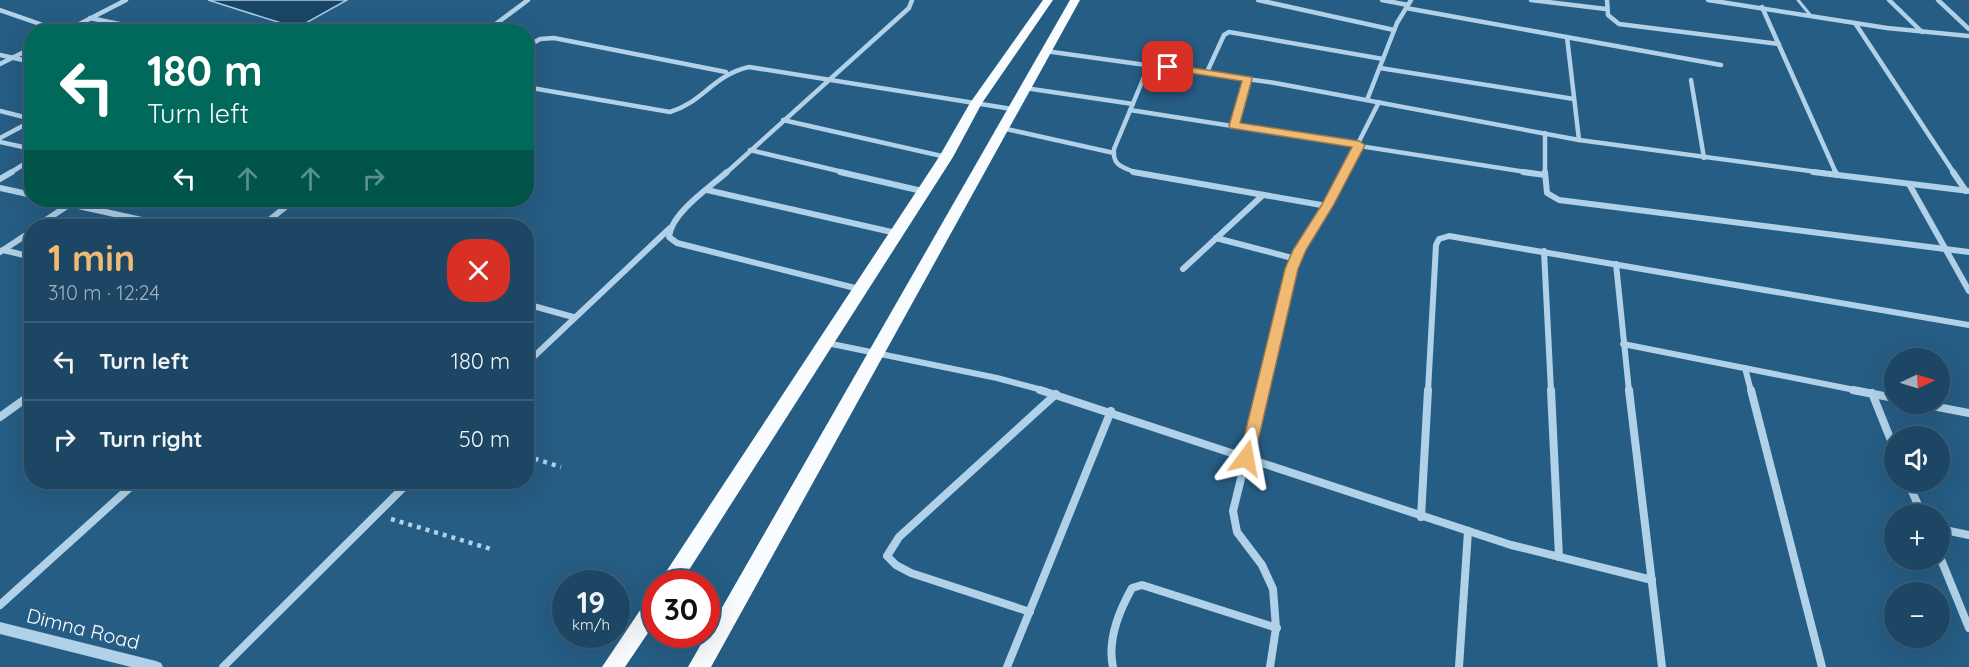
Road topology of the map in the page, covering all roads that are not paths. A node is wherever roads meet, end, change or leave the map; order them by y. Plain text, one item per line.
1 (126, 0) edge
2 (528, 0) edge
3 (912, 0) edge
4 (1048, 0) edge
5 (1075, 0) edge
6 (1258, 0) edge
7 (1382, 0) edge
8 (1531, 0) edge
9 (1607, 0) edge
10 (1708, 0) edge
11 (1798, 0) edge
12 (1889, 0) edge
13 (1938, 0) edge
14 (1409, 4) edge
15 (1762, 7) junction
16 (1606, 9) junction
17 (0, 10) edge
18 (1811, 16) junction
19 (90, 18) junction
20 (1855, 23) junction
21 (40, 24) edge
22 (78, 24) edge
23 (119, 24) edge
24 (496, 24) edge
25 (1969, 29) edge
26 (1394, 30) junction
27 (1922, 33) junction
28 (1969, 36) edge
29 (1567, 37) junction
30 (534, 42) edge
31 (1779, 44) junction
32 (1045, 51) junction
33 (24, 52) edge
34 (0, 55) edge
35 (12, 59) junction
36 (1383, 59) junction
37 (24, 61) edge
38 (0, 64) edge
39 (1149, 64) junction
40 (1721, 65) dead end
41 (1380, 68) junction
42 (726, 72) junction
43 (1207, 72) junction
44 (832, 79) junction
45 (1247, 79) junction
46 (1691, 80) dead end
47 (534, 88) edge
48 (1024, 88) junction
49 (1574, 99) junction
50 (1367, 100) junction
51 (1379, 102) junction
52 (976, 103) junction
53 (1133, 104) junction
54 (1012, 109) junction
55 (1130, 110) junction
56 (0, 111) edge
57 (24, 118) edge
58 (783, 120) junction
59 (24, 125) edge
60 (1234, 126) junction
61 (1001, 128) junction
62 (1545, 133) junction
63 (0, 140) edge
64 (1579, 140) junction
65 (1359, 145) junction
66 (24, 147) edge
67 (750, 150) junction
68 (1114, 153) junction
69 (946, 157) junction
70 (1704, 158) junction
71 (24, 164) edge
72 (1545, 175) junction
73 (1837, 175) junction
74 (0, 179) edge
75 (1909, 184) junction
76 (0, 188) edge
77 (707, 190) junction
78 (922, 191) junction
79 (1967, 191) edge
80 (24, 193) edge
81 (1263, 195) junction
82 (1327, 206) junction
83 (66, 207) edge
84 (84, 207) edge
85 (285, 207) edge
86 (48, 219) edge
87 (138, 219) edge
88 (271, 219) edge
89 (670, 227) junction
90 (896, 233) junction
91 (24, 236) edge
92 (1216, 238) junction
93 (1947, 249) junction
94 (2, 251) edge
95 (1544, 251) junction
96 (1969, 252) edge
97 (24, 255) edge
98 (1296, 259) junction
99 (1616, 264) junction
100 (1183, 268) dead end
101 (860, 289) junction
102 (1969, 291) edge
103 (534, 305) edge
104 (573, 317) junction
105 (1969, 325) edge
106 (826, 342) junction
107 (1623, 344) junction
108 (874, 354) junction
109 (534, 356) edge
110 (1745, 368) junction
111 (1872, 393) junction
112 (1056, 394) junction
113 (1884, 396) edge
114 (24, 400) edge
115 (1950, 409) edge
116 (1111, 411) junction
117 (1969, 413) edge
118 (0, 417) edge
119 (1885, 426) edge
120 (1246, 458) junction
121 (128, 489) edge
122 (402, 489) edge
123 (1420, 517) junction
124 (1950, 530) edge
125 (1468, 531) junction
126 (1969, 535) edge
127 (1559, 556) junction
128 (677, 570) edge
129 (1945, 570) edge
130 (1652, 580) junction
131 (0, 605) edge
132 (1030, 612) junction
133 (642, 624) edge
134 (0, 628) edge
135 (1277, 628) junction
136 (1969, 628) edge
137 (156, 667) edge
138 (223, 667) edge
139 (613, 667) edge
140 (699, 667) edge
141 (1007, 667) edge
142 (1113, 667) edge
143 (1270, 667) edge
144 (1459, 667) edge
145 (1662, 667) edge
146 (1822, 667) edge

1 - 19 street
2 - 24 street
3 - 44 street
4 - 52 highway
5 - 32 highway
6 - 26 street
7 - 14 street
8 - 16 street
9 - 16 street
10 - 15 street
11 - 18 lane
12 - 27 street
13 - 25 street
14 - 26 street
14 - 29 street
15 - 18 street
15 - 31 street
16 - 31 street
17 - 21 street
18 - 20 street
19 - 22 street
19 - 23 street
20 - 27 street
20 - 79 street
26 - 36 street
27 - 28 street
29 - 40 street
29 - 49 street
30 - 42 street
31 - 73 street
32 - 39 street
32 - 48 highway
33 - 35 street
34 - 35 street
35 - 37 street
35 - 38 street
36 - 41 street
36 - 43 street
39 - 43 street
39 - 53 street
41 - 49 street
41 - 50 street
42 - 44 street
42 - 47 street
43 - 45 street
44 - 52 street
44 - 58 street
45 - 50 street
45 - 60 street
46 - 70 street
48 - 53 street
48 - 54 highway
49 - 64 street
50 - 51 street
51 - 62 street
51 - 65 street
52 - 54 street
52 - 69 highway
53 - 55 street
54 - 61 highway
55 - 60 street
55 - 68 street
56 - 57 street
58 - 67 street
58 - 69 street
59 - 63 street
60 - 65 street
61 - 68 street
61 - 108 highway
62 - 64 street
62 - 72 street
63 - 66 street
64 - 70 street
65 - 72 street
65 - 82 street
67 - 77 street
67 - 78 street
68 - 81 street
69 - 78 highway
70 - 73 street
71 - 74 street
72 - 93 street
73 - 75 street
75 - 79 street
75 - 93 street
76 - 80 street
77 - 89 street
77 - 90 street
78 - 90 highway
81 - 82 street
81 - 92 street
82 - 98 street
83 - 86 street
84 - 87 street
85 - 88 street
89 - 101 street
89 - 104 street
90 - 101 highway
91 - 94 street
92 - 98 street
92 - 100 street
93 - 96 street
93 - 102 street
94 - 97 street
95 - 99 street
95 - 123 street
95 - 127 street
98 - 120 street
99 - 105 street
99 - 107 street
101 - 106 highway
103 - 104 street
104 - 109 street
106 - 108 street
106 - 128 highway
107 - 110 street
107 - 130 street
108 - 112 street
108 - 140 highway
110 - 111 street
110 - 146 street
111 - 113 street
111 - 119 street
112 - 116 street
112 - 132 street
114 - 118 street
115 - 117 street
116 - 120 street
116 - 132 street
120 - 123 street
120 - 135 street
121 - 131 street
122 - 138 street
123 - 125 street
124 - 126 street
125 - 127 street
125 - 144 street
127 - 130 street
129 - 136 street
130 - 145 street
132 - 141 street
133 - 139 highway
134 - 137 street, Dimna Road
135 - 142 street
135 - 143 street

